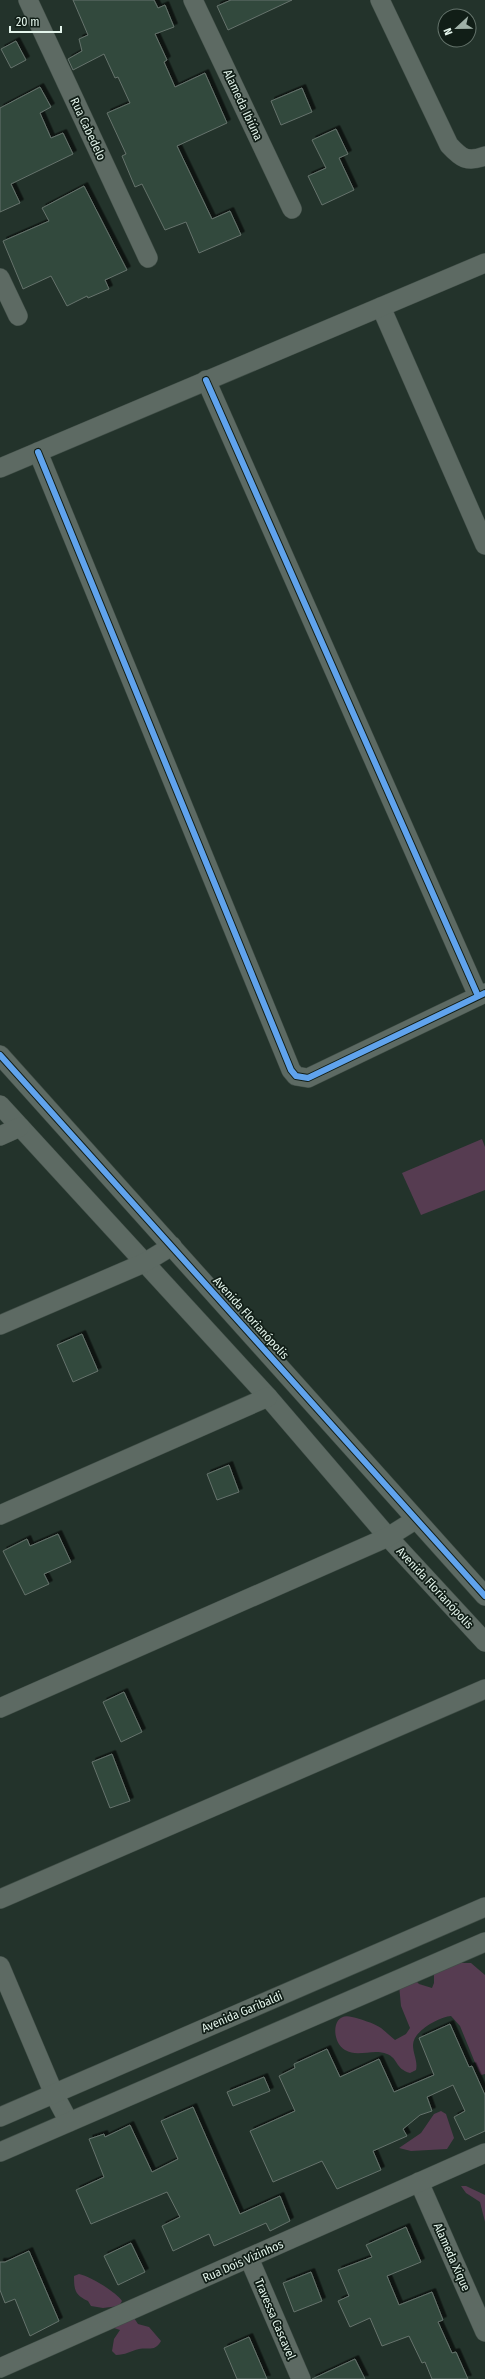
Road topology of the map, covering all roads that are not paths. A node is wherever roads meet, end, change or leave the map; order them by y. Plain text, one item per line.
1 (28, 0) edge
2 (193, 0) edge
3 (380, 0) edge
4 (485, 156) edge
5 (292, 209) dead end
6 (148, 258) dead end
7 (485, 263) edge
8 (0, 278) edge
9 (381, 307) junction
10 (18, 316) dead end
11 (206, 380) junction
12 (38, 452) junction
13 (0, 468) edge
14 (485, 545) edge
15 (482, 994) edge
16 (0, 1055) edge
17 (0, 1105) edge
18 (20, 1127) junction
19 (0, 1136) edge
20 (172, 1246) junction
21 (144, 1263) junction
22 (0, 1325) edge
23 (268, 1397) junction
24 (0, 1515) edge
25 (415, 1520) junction
26 (388, 1537) junction
27 (485, 1596) edge
28 (485, 1642) edge
29 (485, 1689) edge
30 (0, 1708) edge
31 (0, 1899) edge
32 (485, 1907) edge
33 (485, 1942) edge
34 (0, 1966) edge
35 (54, 2094) junction
36 (0, 2117) edge
37 (69, 2122) junction
38 (0, 2152) edge
39 (485, 2153) edge
40 (420, 2182) junction
41 (250, 2258) junction
42 (485, 2332) edge
43 (0, 2368) edge
44 (301, 2379) edge

1 - 6 street, Rua Cabedelo
2 - 5 street, Alameda Ibiúna
3 - 4 street
7 - 9 street
8 - 10 street
9 - 11 street
9 - 14 street
11 - 12 street
11 - 15 street
12 - 13 street
12 - 15 street
16 - 20 street, Avenida Florianópolis
17 - 18 street, Avenida Florianópolis
18 - 19 street
18 - 21 street, Avenida Florianópolis
20 - 21 street
20 - 25 street, Avenida Florianópolis
21 - 22 street
21 - 23 street, Avenida Florianópolis
23 - 24 street
23 - 26 street, Avenida Florianópolis
25 - 26 street
25 - 27 street, Avenida Florianópolis
26 - 28 street, Avenida Florianópolis
26 - 30 street
29 - 31 street
32 - 35 street, Avenida Garibaldi
33 - 37 street
34 - 35 street
35 - 36 street, Avenida Garibaldi
35 - 37 street
37 - 38 street
39 - 40 street, Rua Dois Vizinhos
40 - 41 street, Rua Dois Vizinhos
40 - 42 street, Alameda Xique
41 - 43 street, Rua Dois Vizinhos
41 - 44 street, Travessa Cascavel

